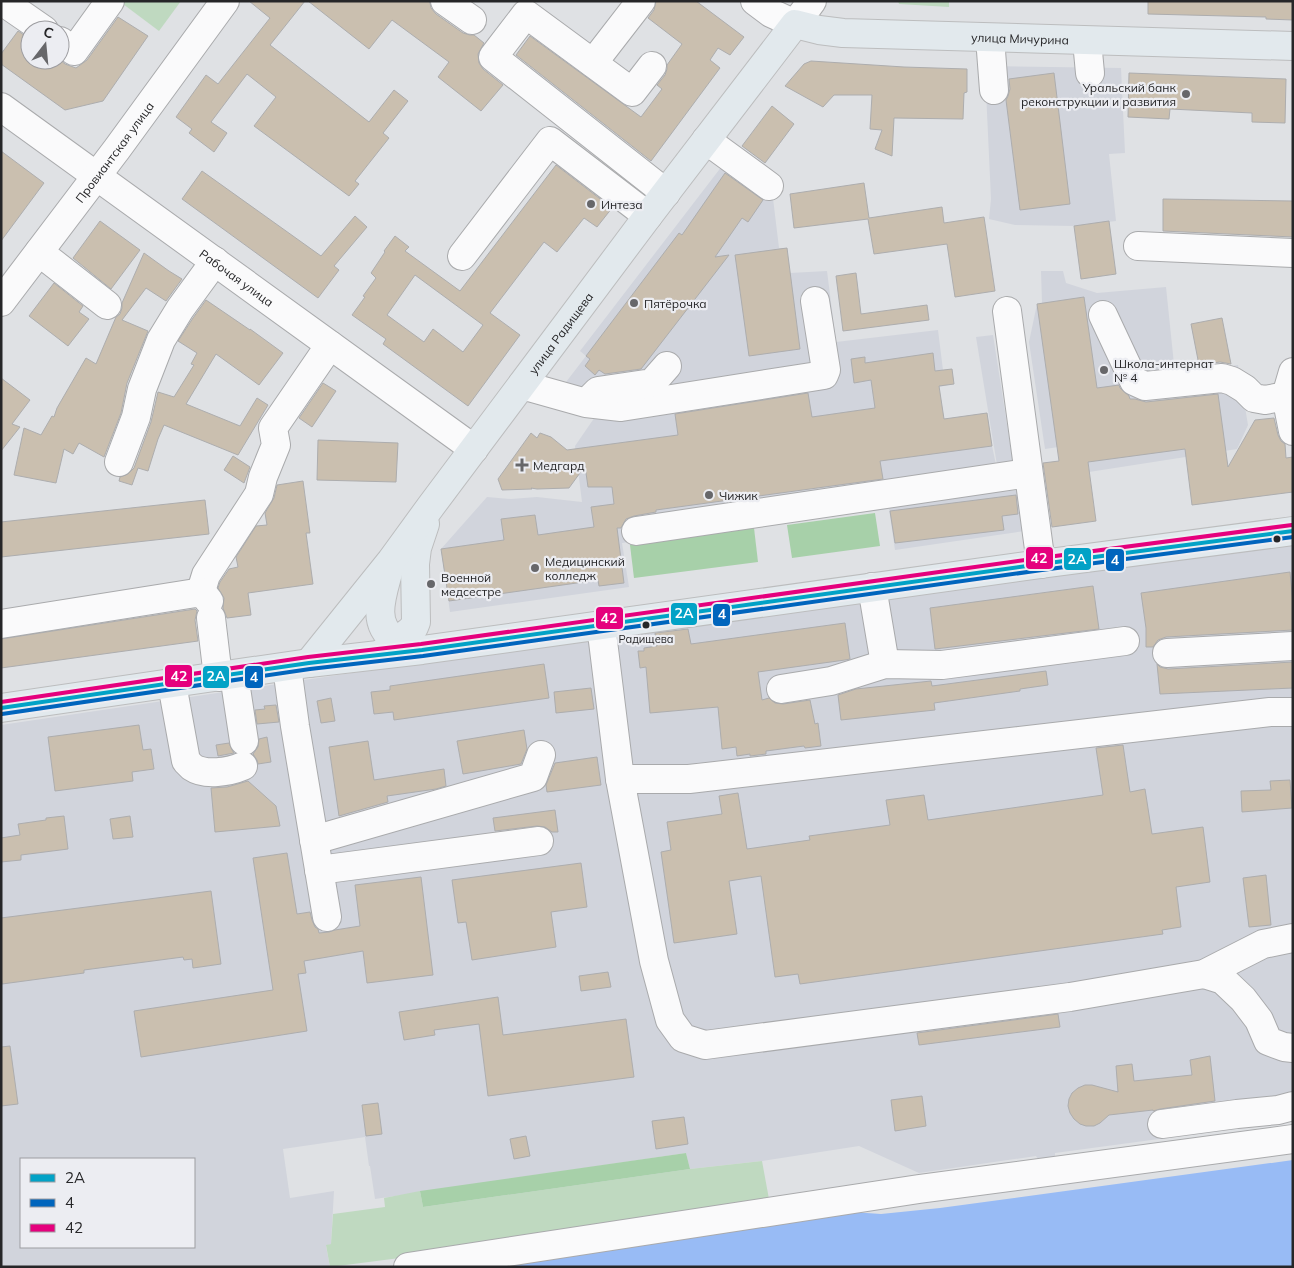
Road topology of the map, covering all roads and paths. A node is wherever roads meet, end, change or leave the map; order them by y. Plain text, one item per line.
1 (110, 1) edge
2 (225, 1) edge
3 (445, 1) edge
4 (641, 1) edge
5 (755, 1) edge
6 (812, 1) edge
7 (6, 13) edge
8 (22, 20) edge
9 (472, 20) dead end
10 (794, 24) junction
11 (990, 38) junction
12 (1087, 41) junction
13 (1293, 46) edge
14 (70, 48) edge
15 (593, 63) junction
16 (652, 66) dead end
17 (1090, 73) dead end
18 (994, 90) dead end
19 (1, 107) edge
20 (706, 140) junction
21 (96, 175) junction
22 (769, 186) dead end
23 (666, 193) junction
24 (648, 216) junction
25 (1138, 246) dead end
26 (39, 252) junction
27 (1293, 253) edge
28 (462, 256) dead end
29 (215, 261) junction
30 (1, 302) edge
31 (815, 302) dead end
32 (108, 305) dead end
33 (1007, 311) dead end
34 (1103, 315) dead end
35 (330, 345) junction
36 (667, 366) dead end
37 (1290, 384) edge
38 (522, 385) junction
39 (586, 403) junction
40 (1293, 431) edge
41 (474, 449) junction
42 (119, 462) dead end
43 (1028, 473) junction
44 (431, 506) junction
45 (636, 531) dead end
46 (1293, 531) edge
47 (391, 561) junction
48 (1041, 564) junction
49 (872, 587) junction
50 (207, 603) junction
51 (1, 624) edge
52 (601, 624) junction
53 (1125, 641) dead end
54 (1293, 646) edge
55 (396, 649) junction
56 (1167, 653) dead end
57 (885, 664) junction
58 (298, 665) junction
59 (226, 676) junction
60 (172, 684) junction
61 (781, 689) dead end
62 (1, 708) edge
63 (1293, 712) edge
64 (541, 755) dead end
65 (620, 778) junction
66 (314, 840) junction
67 (539, 841) dead end
68 (319, 870) junction
69 (327, 917) dead end
70 (1293, 938) edge
71 (1204, 974) junction
72 (1293, 1048) edge
73 (1293, 1106) edge
74 (1162, 1124) dead end
75 (1293, 1139) edge
76 (408, 1267) edge

1 - 14 street
2 - 21 street, Провиантская улица
3 - 9 street
4 - 15 street
5 - 10 street, улица Мичурина
6 - 10 street, улица Радищева
7 - 8 street
10 - 11 main road, улица Мичурина
10 - 20 main road, улица Радищева
11 - 12 main road, улица Мичурина
11 - 18 street
12 - 13 main road, улица Мичурина
12 - 17 street
15 - 16 street
15 - 23 street
19 - 21 street, Рабочая улица
20 - 22 street
20 - 23 main road, улица Радищева
21 - 26 street, Провиантская улица
21 - 29 street, Рабочая улица
23 - 24 main road, улица Радищева
24 - 28 street
24 - 38 main road, улица Радищева
25 - 27 street
26 - 30 street, Провиантская улица
26 - 32 street
29 - 35 street, Рабочая улица
29 - 42 street
31 - 39 street
33 - 43 street
34 - 37 street
35 - 41 street, Рабочая улица
35 - 50 street
36 - 39 street
37 - 40 street
38 - 39 street
38 - 41 main road, улица Радищева
41 - 44 main road, улица Радищева
43 - 45 street
43 - 48 street
44 - 47 main road, улица Радищева
44 - 55 main road
46 - 48 main road
47 - 55 main road
47 - 58 main road, улица Радищева
48 - 49 main road
49 - 52 main road
49 - 57 street
50 - 51 street
50 - 59 street
52 - 55 main road
52 - 65 street
53 - 57 street
54 - 56 street
55 - 58 main road
57 - 61 street
58 - 59 main road
58 - 66 street
59 - 60 main road
59 - 60 street
60 - 62 main road
63 - 65 street
64 - 66 street
65 - 71 street
66 - 68 street
67 - 68 street
68 - 69 street
70 - 71 street
71 - 72 street
73 - 74 street
75 - 76 street

